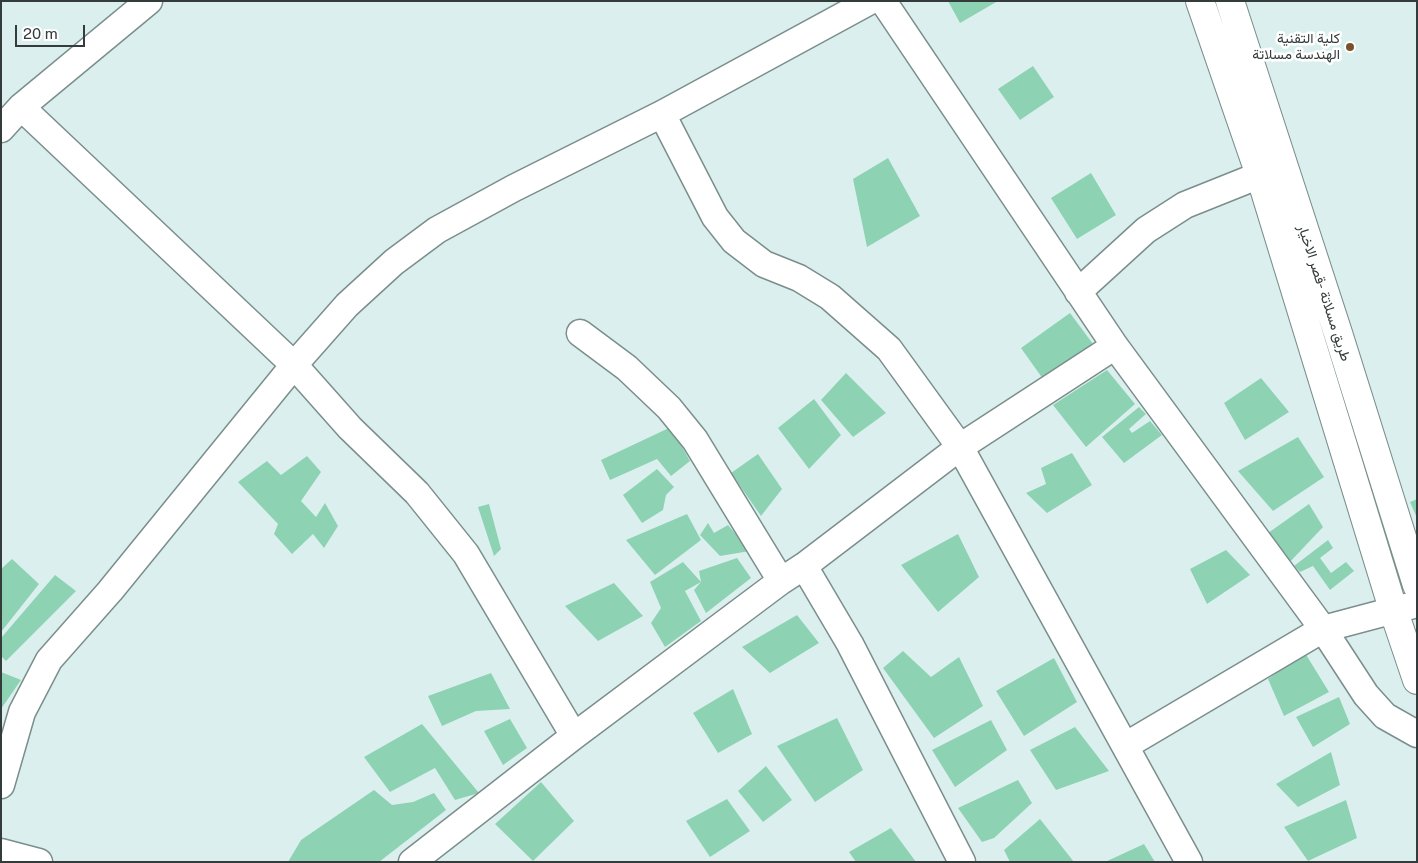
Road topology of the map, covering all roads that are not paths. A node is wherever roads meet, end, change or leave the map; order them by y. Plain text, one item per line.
1 (149, 1) edge
2 (870, 1) edge
3 (883, 1) edge
4 (1200, 1) edge
5 (1230, 1) edge
6 (21, 108) junction
7 (662, 114) junction
8 (1, 129) edge
9 (1260, 175) junction
10 (1078, 292) junction
11 (580, 332) dead end
12 (1115, 346) junction
13 (294, 365) junction
14 (960, 447) junction
15 (804, 566) junction
16 (781, 581) junction
17 (1417, 585) edge
18 (1405, 606) edge
19 (1323, 629) junction
20 (1417, 680) edge
21 (1417, 734) edge
22 (574, 736) junction
23 (1125, 746) junction
24 (1, 785) edge
25 (1, 852) edge
26 (39, 862) edge
27 (412, 862) edge
28 (962, 862) edge
29 (1189, 862) edge

1 - 6 street
2 - 7 street
3 - 10 street
4 - 9 main road
5 - 17 main road, طريق مسلاتة -قصر الاخيار
6 - 8 street
6 - 13 street
7 - 13 street
7 - 14 street
9 - 10 street
9 - 18 main road
10 - 12 street
11 - 16 street
12 - 14 street
12 - 19 street
13 - 22 street
13 - 24 street
14 - 15 street
14 - 23 street
15 - 16 street
15 - 28 street
16 - 22 street
18 - 19 street
18 - 20 main road
19 - 21 street
19 - 23 street
22 - 27 street
23 - 29 street
25 - 26 street

